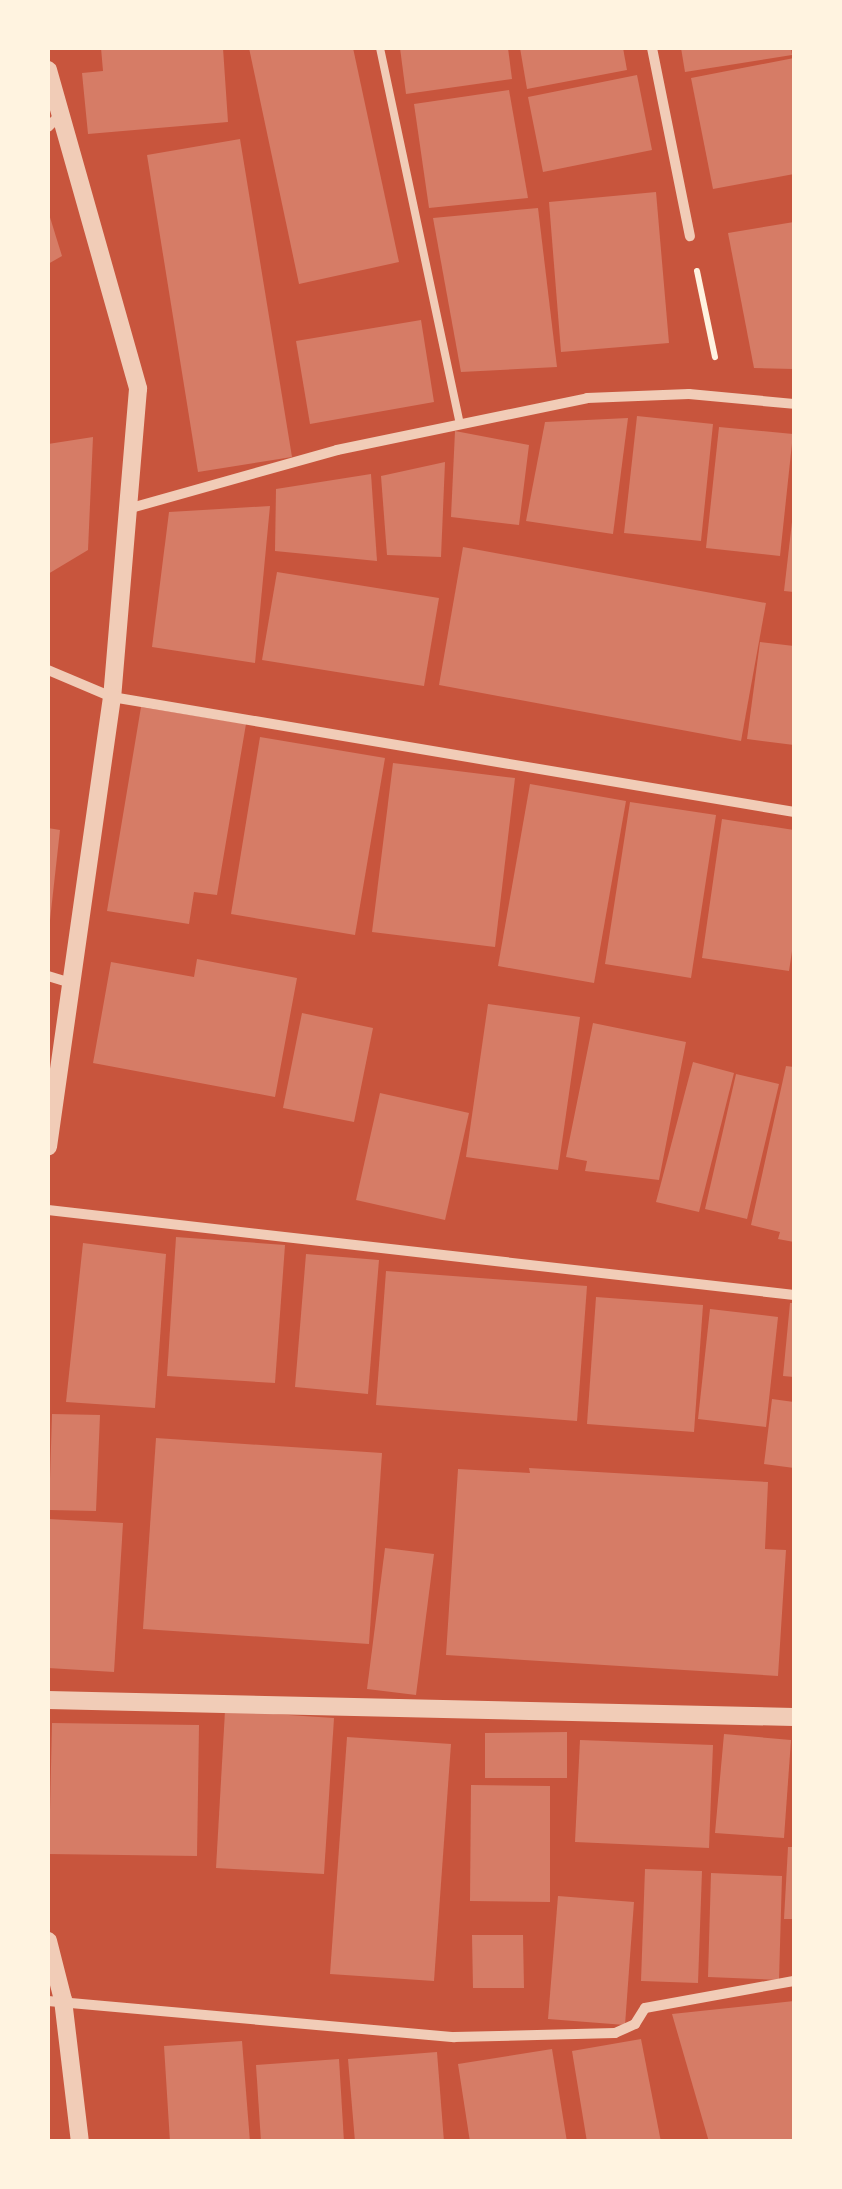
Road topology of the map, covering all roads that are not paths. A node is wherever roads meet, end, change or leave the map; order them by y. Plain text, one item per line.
1 (380, 48) edge
2 (652, 48) edge
3 (48, 70) edge
4 (54, 121) edge
5 (690, 236) road end
6 (794, 404) edge
7 (460, 425) junction
8 (131, 508) junction
9 (48, 670) edge
10 (112, 698) junction
11 (794, 812) edge
12 (48, 976) edge
13 (71, 984) junction
14 (48, 1146) edge
15 (48, 1210) edge
16 (794, 1295) edge
17 (48, 1700) edge
18 (794, 1717) edge
19 (48, 1941) edge
20 (794, 1981) edge
21 (55, 2001) edge
22 (80, 2142) edge

1 - 7 lane
2 - 5 street
3 - 4 street
4 - 8 street
6 - 7 street
7 - 8 street
8 - 10 street
9 - 10 street
10 - 11 street
10 - 13 street
12 - 13 street
13 - 14 street
15 - 16 street
17 - 18 street
19 - 21 street
20 - 21 street
21 - 22 street

